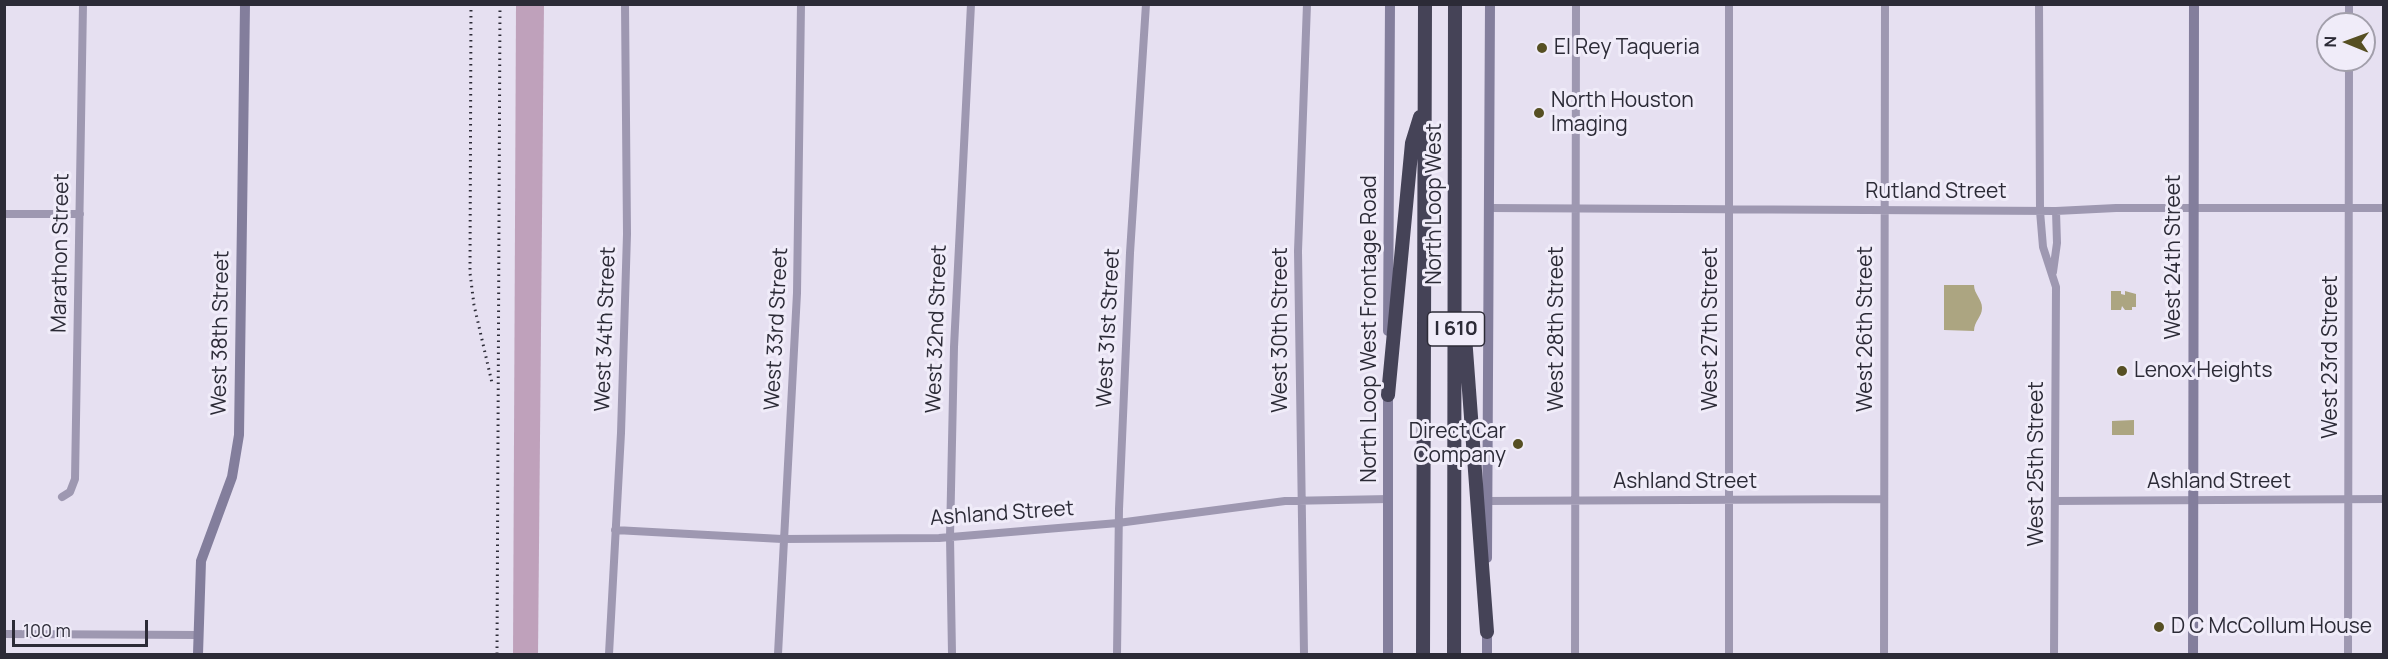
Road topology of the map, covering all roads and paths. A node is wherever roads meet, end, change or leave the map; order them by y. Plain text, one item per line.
1 (83, 4) edge
2 (246, 4) edge
3 (625, 4) edge
4 (801, 4) edge
5 (971, 4) edge
6 (1146, 4) edge
7 (1308, 4) edge
8 (1390, 4) edge
9 (1425, 4) edge
10 (1455, 4) edge
11 (1490, 4) edge
12 (1576, 4) edge
13 (1729, 4) edge
14 (1885, 4) edge
15 (2039, 4) edge
16 (2194, 4) edge
17 (2349, 72) edge
18 (1424, 104) junction
19 (1489, 208) junction
20 (2194, 208) junction
21 (2349, 208) junction
22 (2384, 208) edge
23 (1576, 209) junction
24 (1884, 209) junction
25 (1729, 210) junction
26 (2040, 211) junction
27 (2056, 211) junction
28 (4, 214) edge
29 (80, 214) junction
30 (1457, 225) junction
31 (2053, 274) junction
32 (1388, 395) junction
33 (62, 497) dead end
34 (1389, 499) junction
35 (1882, 499) junction
36 (2384, 499) edge
37 (2193, 500) junction
38 (2349, 500) junction
39 (1300, 501) junction
40 (1487, 501) junction
41 (1575, 501) junction
42 (1729, 501) junction
43 (2055, 501) junction
44 (1118, 523) junction
45 (615, 530) junction
46 (950, 537) junction
47 (782, 539) junction
48 (1487, 632) junction
49 (4, 634) edge
50 (198, 635) junction
51 (198, 654) edge
52 (609, 654) edge
53 (778, 654) edge
54 (952, 654) edge
55 (1117, 654) edge
56 (1304, 654) edge
57 (1388, 654) edge
58 (1423, 654) edge
59 (1454, 654) edge
60 (1487, 654) edge
61 (1575, 654) edge
62 (1729, 654) edge
63 (1884, 654) edge
64 (2054, 654) edge
65 (2193, 654) edge
66 (2348, 654) edge

1 - 29 street, Marathon Street
2 - 50 street, West 38th Street
3 - 45 street, West 34th Street
4 - 47 street, West 33rd Street
5 - 46 street, West 32nd Street
6 - 44 street, West 31st Street
7 - 39 street, West 30th Street
8 - 32 street, North Loop West Frontage Road
9 - 18 highway, North Loop West / I 610
10 - 30 highway, North Loop West / I 610
11 - 19 street
12 - 23 street, West 28th Street
13 - 25 street, West 27th Street
14 - 24 street, West 26th Street
15 - 26 street, West 25th Street
16 - 20 street, West 24th Street
17 - 21 street, West 23rd Street
18 - 32 highway
18 - 58 highway, North Loop West / I 610
19 - 23 street, Rutland Street
19 - 40 street
20 - 21 street, Rutland Street
20 - 27 street, Rutland Street
20 - 37 street, West 24th Street
21 - 22 street, Rutland Street
21 - 38 street, West 23rd Street
23 - 25 street, Rutland Street
23 - 41 street, West 28th Street
24 - 25 street, Rutland Street
24 - 26 street, Rutland Street
24 - 35 street, West 26th Street
25 - 42 street, West 27th Street
26 - 27 street, Rutland Street
26 - 31 street, West 25th Street
27 - 31 street, West 25th Street
28 - 29 street
29 - 33 street, Marathon Street
30 - 48 highway
30 - 59 highway, North Loop West / I 610
31 - 43 street, West 25th Street
32 - 34 street, North Loop West Frontage Road
34 - 39 street, Ashland Street
34 - 57 street, North Loop West Frontage Road
35 - 42 street, Ashland Street
35 - 63 street, West 26th Street
36 - 38 street, Ashland Street
37 - 38 street, Ashland Street
37 - 43 street, Ashland Street
37 - 65 street, West 24th Street
38 - 66 street, West 23rd Street
39 - 44 street, Ashland Street
39 - 56 street, West 30th Street
40 - 41 street, Ashland Street
40 - 48 street
41 - 42 street, Ashland Street
41 - 61 street, West 28th Street
42 - 62 street, West 27th Street
43 - 64 street, West 25th Street
44 - 46 street, Ashland Street
44 - 55 street, West 31st Street
45 - 47 street, Ashland Street
45 - 52 street, West 34th Street
46 - 47 street, Ashland Street
46 - 54 street, West 32nd Street
47 - 53 street, West 33rd Street
48 - 60 street
49 - 50 street
50 - 51 street, West 38th Street

